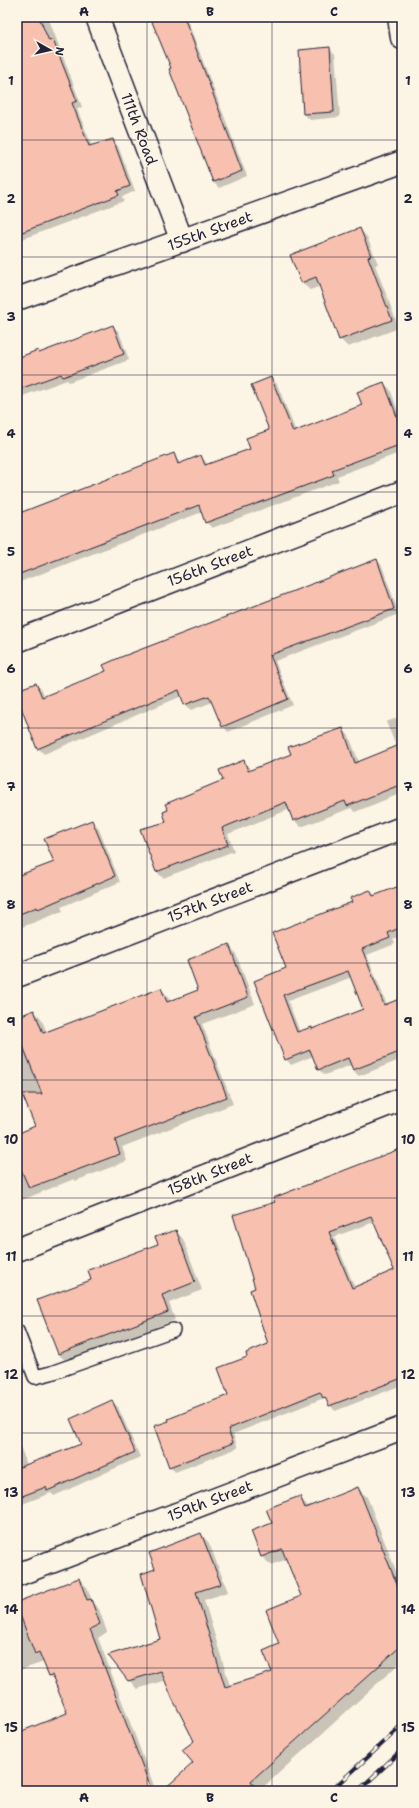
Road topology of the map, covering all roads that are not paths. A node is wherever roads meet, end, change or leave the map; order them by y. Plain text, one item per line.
1 (97, 17) edge
2 (399, 17) edge
3 (402, 38) edge
4 (402, 162) edge
5 (182, 241) junction
6 (17, 299) edge
7 (402, 492) edge
8 (17, 641) edge
9 (402, 828) edge
10 (17, 976) edge
11 (402, 1099) edge
12 (17, 1250) edge
13 (172, 1330) dead end
14 (17, 1331) edge
15 (402, 1428) edge
16 (17, 1575) edge

1 - 5 street, 111th Road
2 - 3 street
4 - 5 street, 155th Street
5 - 6 street, 155th Street
7 - 8 street, 156th Street
9 - 10 street, 157th Street
11 - 12 street, 158th Street
13 - 14 lane
15 - 16 street, 159th Street

